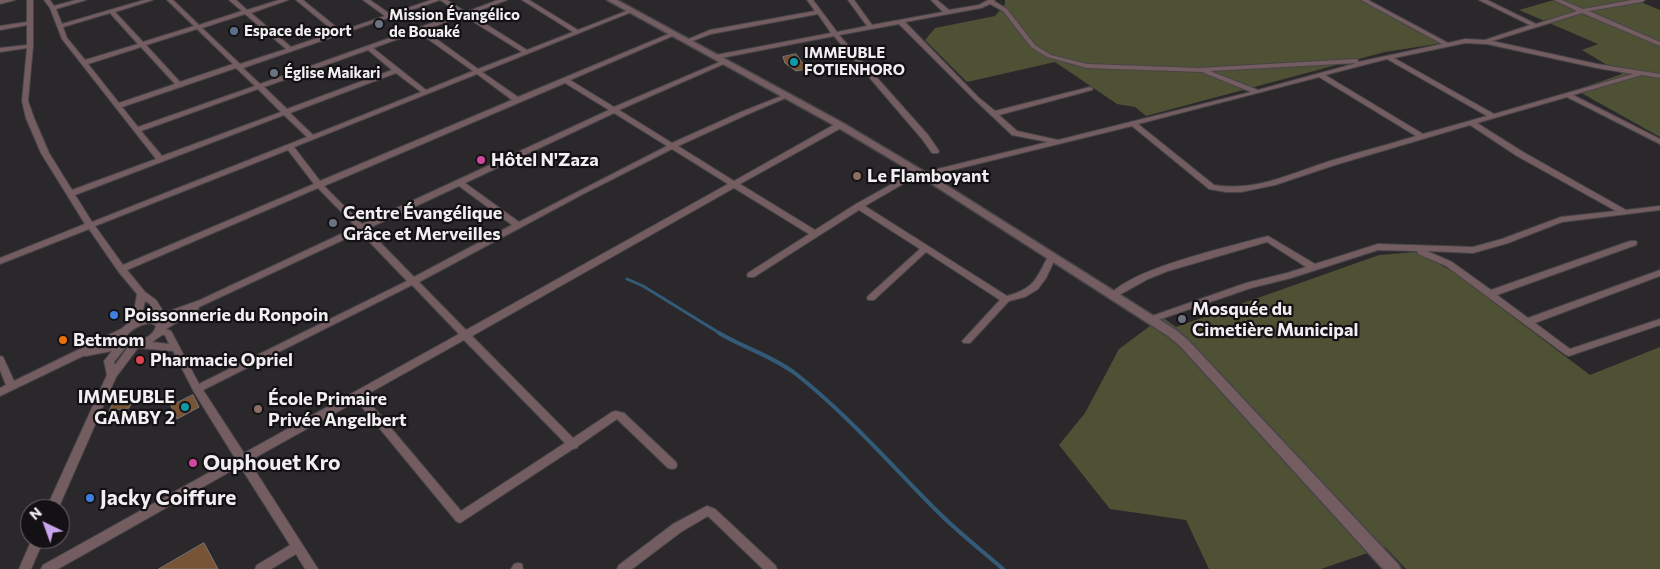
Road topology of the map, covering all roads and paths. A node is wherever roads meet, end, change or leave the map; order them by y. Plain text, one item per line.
1 (12, 0) edge
2 (30, 0) edge
3 (47, 0) edge
4 (83, 0) edge
5 (150, 0) edge
6 (170, 0) edge
7 (232, 0) edge
8 (284, 0) edge
9 (299, 0) edge
10 (366, 0) edge
11 (438, 0) edge
12 (443, 0) edge
13 (504, 0) edge
14 (525, 0) edge
15 (611, 0) edge
16 (810, 0) edge
17 (852, 0) edge
18 (934, 0) edge
19 (1365, 0) edge
20 (1482, 0) edge
21 (1557, 0) edge
22 (1642, 0) edge
23 (991, 1) edge
24 (0, 2) edge
25 (53, 8) junction
26 (111, 11) junction
27 (631, 11) junction
28 (1582, 11) junction
29 (246, 12) junction
30 (820, 12) junction
31 (948, 12) junction
32 (465, 14) junction
33 (389, 16) junction
34 (901, 22) junction
35 (30, 23) junction
36 (60, 26) junction
37 (1536, 26) junction
38 (198, 27) junction
39 (0, 28) edge
40 (871, 28) junction
41 (419, 30) junction
42 (578, 32) junction
43 (340, 33) junction
44 (674, 34) junction
45 (836, 35) junction
46 (686, 41) junction
47 (1487, 42) junction
48 (1448, 44) junction
49 (1660, 44) edge
50 (142, 45) junction
51 (30, 46) junction
52 (368, 48) junction
53 (0, 50) edge
54 (291, 50) junction
55 (526, 52) junction
56 (716, 57) junction
57 (1388, 57) junction
58 (1374, 60) junction
59 (724, 62) junction
60 (83, 63) junction
61 (238, 66) junction
62 (397, 70) junction
63 (1199, 70) junction
64 (477, 72) junction
65 (1642, 74) junction
66 (1320, 75) junction
67 (1660, 76) edge
68 (565, 80) junction
69 (179, 85) junction
70 (259, 87) junction
71 (1090, 90) dead end
72 (425, 92) junction
73 (1258, 92) junction
74 (1568, 94) junction
75 (786, 96) junction
76 (517, 100) junction
77 (116, 106) junction
78 (612, 111) junction
79 (286, 113) junction
80 (993, 114) junction
81 (1492, 116) junction
82 (1470, 122) junction
83 (1134, 124) junction
84 (840, 126) junction
85 (136, 130) junction
86 (311, 137) junction
87 (1422, 137) junction
88 (1060, 142) junction
89 (1660, 142) edge
90 (672, 145) junction
91 (289, 146) junction
92 (934, 152) dead end
93 (161, 160) junction
94 (921, 174) junction
95 (459, 182) junction
96 (319, 185) junction
97 (734, 185) junction
98 (70, 194) junction
99 (859, 206) junction
100 (1660, 208) edge
101 (1625, 213) junction
102 (90, 225) junction
103 (518, 225) junction
104 (361, 228) junction
105 (815, 234) junction
106 (1633, 243) dead end
107 (1401, 247) junction
108 (925, 249) junction
109 (1052, 257) junction
110 (0, 261) edge
111 (1314, 268) junction
112 (121, 269) junction
113 (1660, 273) edge
114 (751, 275) dead end
115 (412, 280) junction
116 (142, 294) junction
117 (1490, 294) junction
118 (1114, 295) junction
119 (871, 298) dead end
120 (1006, 299) junction
121 (1152, 319) junction
122 (1527, 322) junction
123 (1660, 322) edge
124 (134, 324) junction
125 (158, 325) junction
126 (123, 332) junction
127 (465, 334) junction
128 (967, 340) dead end
129 (122, 344) junction
130 (137, 345) junction
131 (176, 348) junction
132 (78, 354) junction
133 (0, 360) edge
134 (112, 375) junction
135 (12, 386) junction
136 (197, 388) junction
137 (0, 392) edge
138 (358, 394) junction
139 (573, 445) junction
140 (242, 459) junction
141 (672, 465) dead end
142 (56, 499) edge
143 (298, 546) junction
144 (34, 549) edge
145 (25, 569) edge
146 (47, 569) edge
147 (262, 569) edge
148 (312, 569) edge
149 (623, 569) edge
150 (771, 569) edge
151 (1393, 569) edge

1 - 24 street
2 - 35 street
3 - 25 street
4 - 25 street
5 - 26 street
6 - 38 street
7 - 29 street
8 - 29 street
9 - 43 street
10 - 33 street
11 - 33 street
12 - 32 street
13 - 32 street
14 - 42 street
15 - 27 street
16 - 30 street
17 - 40 street
18 - 31 street
19 - 48 street
20 - 37 street
21 - 28 street
22 - 28 street
23 - 31 street
23 - 63 street
25 - 36 street
26 - 36 street
26 - 50 street
27 - 42 street
27 - 44 street
28 - 37 street
28 - 49 street
29 - 38 street
29 - 54 street
30 - 45 street
30 - 46 street
31 - 34 street
32 - 41 street
32 - 55 street
33 - 43 street
34 - 40 street
34 - 80 street
35 - 39 street
35 - 51 street
36 - 60 street
37 - 47 street
38 - 50 street
38 - 61 street
40 - 45 street
41 - 52 street
41 - 64 street
42 - 55 street
43 - 54 street
44 - 46 street
44 - 68 street
45 - 56 street
45 - 92 street
46 - 56 street
47 - 48 street
47 - 65 street
48 - 57 street
50 - 60 street
50 - 69 street
51 - 53 street
51 - 98 street
52 - 62 street
52 - 70 street
54 - 61 street
55 - 64 street
56 - 59 street
57 - 58 street
57 - 81 street
58 - 63 street
58 - 66 street
59 - 75 street
59 - 78 street
60 - 77 street
61 - 69 street
61 - 70 street
62 - 72 street
62 - 79 street
63 - 73 street
64 - 72 street
64 - 76 street
65 - 67 street
65 - 74 street
66 - 73 street
66 - 87 street
68 - 76 street
68 - 78 street
69 - 77 street
70 - 79 street
70 - 85 street
71 - 80 street
72 - 86 street
73 - 83 street
74 - 81 street
74 - 89 street
75 - 84 street
75 - 90 street
76 - 96 street
77 - 85 street
78 - 90 street
78 - 95 street
79 - 86 street
79 - 93 street
80 - 88 street
81 - 82 street
82 - 87 street
82 - 101 street
83 - 87 street
83 - 88 street
84 - 94 street
84 - 97 street
85 - 93 street
86 - 91 street
88 - 94 street
90 - 97 street
90 - 103 street
91 - 96 street
91 - 102 street
93 - 98 street
94 - 99 street
94 - 109 street
95 - 103 street
95 - 104 street
96 - 104 street
96 - 112 street
97 - 105 street
97 - 127 street
98 - 102 street
99 - 105 street
99 - 108 street
100 - 101 street
101 - 107 street
102 - 110 street
102 - 112 street
103 - 115 street
104 - 115 street
104 - 125 street
105 - 114 street
106 - 117 street
107 - 111 street
107 - 117 street
108 - 119 street
108 - 120 street
109 - 118 street
109 - 120 street
111 - 118 street
111 - 121 street
112 - 116 street
113 - 122 street
115 - 127 street
115 - 136 street
116 - 124 street
116 - 125 street
117 - 122 street
118 - 121 street
120 - 128 street
121 - 151 street
122 - 123 street
124 - 125 street
124 - 126 street
125 - 130 street
125 - 131 street
126 - 129 street
126 - 132 street
127 - 138 street
127 - 139 street
129 - 130 street
129 - 132 street
129 - 134 street
130 - 131 street
130 - 134 street
131 - 136 street
132 - 135 street
133 - 135 street
134 - 142 street
135 - 137 street
136 - 140 street
138 - 139 street
138 - 140 street
139 - 141 street
140 - 143 street
140 - 146 street
143 - 147 street
143 - 148 street
144 - 145 street
149 - 150 street

